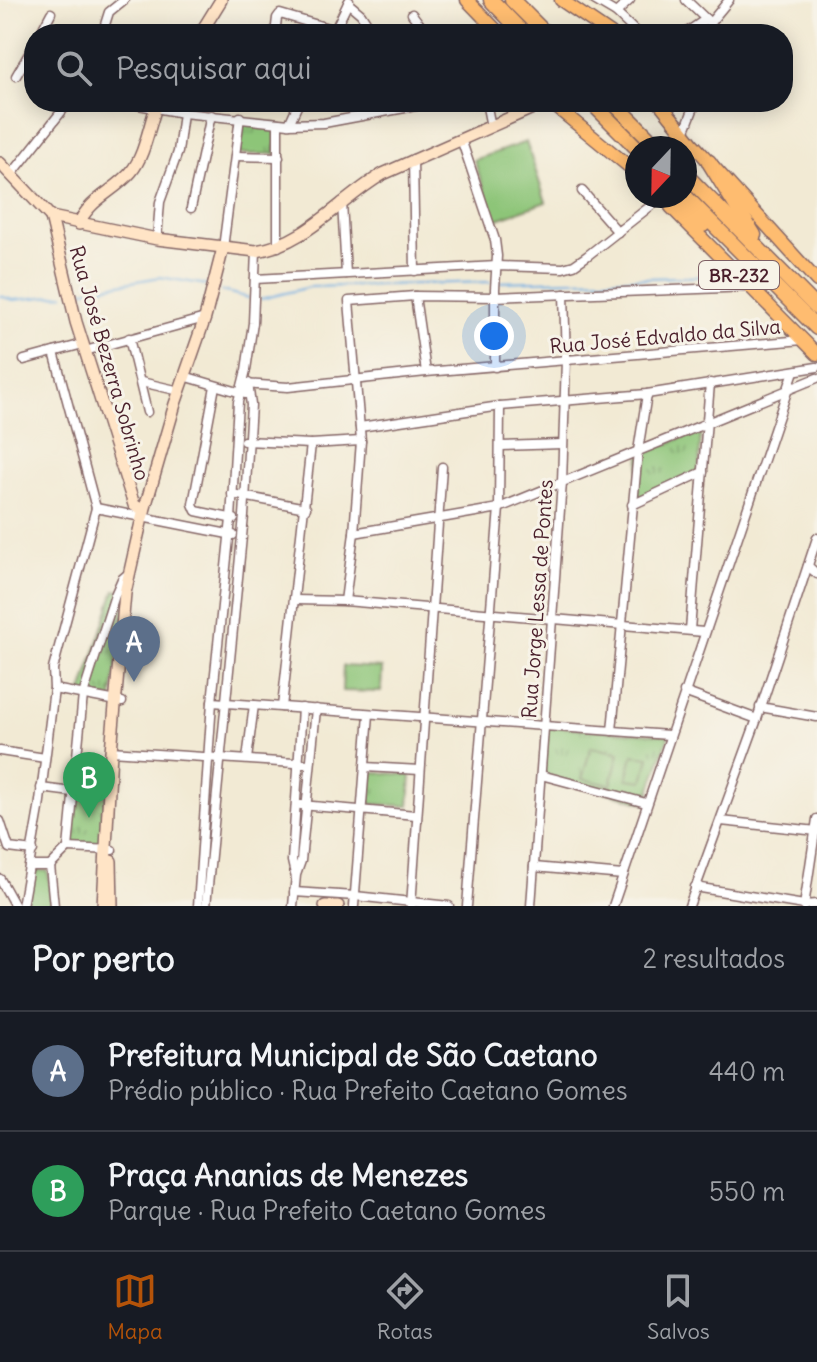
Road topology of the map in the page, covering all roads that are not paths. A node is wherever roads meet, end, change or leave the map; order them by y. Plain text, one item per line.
1 (124, 0) edge
2 (221, 0) edge
3 (467, 0) edge
4 (491, 0) edge
5 (512, 0) edge
6 (561, 0) edge
7 (594, 0) edge
8 (630, 0) edge
9 (686, 0) edge
10 (729, 0) edge
11 (349, 1) edge
12 (51, 13) dead end
13 (616, 13) junction
14 (412, 14) dead end
15 (708, 21) junction
16 (45, 24) edge
17 (105, 24) edge
18 (206, 24) edge
19 (276, 24) edge
20 (310, 24) edge
21 (338, 24) edge
22 (368, 24) edge
23 (420, 24) edge
24 (491, 24) edge
25 (514, 24) edge
26 (536, 24) edge
27 (596, 24) edge
28 (628, 24) edge
29 (702, 24) edge
30 (708, 24) edge
31 (24, 62) edge
32 (16, 76) dead end
33 (61, 112) edge
34 (154, 112) edge
35 (180, 112) edge
36 (294, 112) edge
37 (383, 112) edge
38 (488, 112) edge
39 (525, 112) edge
40 (561, 112) edge
41 (601, 112) edge
42 (623, 112) edge
43 (667, 112) edge
44 (692, 112) edge
45 (183, 113) junction
46 (211, 115) junction
47 (240, 117) junction
48 (278, 123) junction
49 (289, 124) junction
50 (491, 127) junction
51 (684, 133) junction
52 (625, 136) edge
53 (647, 136) edge
54 (461, 139) junction
55 (236, 156) junction
56 (279, 157) junction
57 (413, 159) junction
58 (709, 162) junction
59 (0, 163) edge
60 (625, 163) edge
61 (12, 174) junction
62 (582, 191) dead end
63 (697, 193) edge
64 (697, 201) edge
65 (342, 202) junction
66 (703, 203) junction
67 (191, 208) dead end
68 (648, 208) edge
69 (675, 208) edge
70 (679, 208) edge
71 (51, 217) junction
72 (79, 224) junction
73 (618, 232) junction
74 (157, 239) junction
75 (278, 247) junction
76 (223, 248) junction
77 (256, 251) junction
78 (496, 270) junction
79 (415, 271) junction
80 (346, 274) junction
81 (255, 279) junction
82 (769, 280) junction
83 (817, 281) edge
84 (791, 282) junction
85 (751, 287) junction
86 (495, 293) junction
87 (564, 294) junction
88 (415, 296) junction
89 (817, 308) edge
90 (205, 318) junction
91 (817, 328) edge
92 (129, 338) junction
93 (803, 340) junction
94 (84, 348) junction
95 (54, 352) junction
96 (817, 354) edge
97 (24, 360) dead end
98 (566, 360) junction
99 (495, 367) junction
100 (817, 367) edge
101 (794, 371) junction
102 (426, 372) junction
103 (184, 376) junction
104 (817, 378) edge
105 (355, 379) junction
106 (141, 382) junction
107 (710, 383) junction
108 (215, 386) junction
109 (245, 389) junction
110 (787, 390) junction
111 (180, 391) junction
112 (647, 394) junction
113 (564, 400) junction
114 (500, 406) junction
115 (147, 412) dead end
116 (707, 422) junction
117 (360, 427) junction
118 (235, 441) junction
119 (248, 441) junction
120 (361, 441) junction
121 (311, 444) junction
122 (562, 444) junction
123 (501, 446) junction
124 (638, 451) junction
125 (442, 467) dead end
126 (703, 472) junction
127 (562, 482) junction
128 (232, 494) junction
129 (245, 495) junction
130 (632, 505) junction
131 (96, 508) junction
132 (306, 508) junction
133 (499, 508) junction
134 (143, 515) junction
135 (231, 519) junction
136 (438, 519) junction
137 (243, 521) junction
138 (354, 533) junction
139 (229, 534) junction
140 (242, 537) junction
141 (817, 538) edge
142 (808, 566) junction
143 (132, 569) junction
144 (817, 574) edge
145 (295, 600) junction
146 (345, 601) junction
147 (433, 609) junction
148 (108, 613) junction
149 (491, 614) junction
150 (125, 618) junction
151 (552, 619) junction
152 (622, 624) junction
153 (690, 630) junction
154 (704, 632) junction
155 (54, 689) junction
156 (684, 692) junction
157 (83, 695) junction
158 (118, 701) junction
159 (212, 702) junction
160 (226, 703) junction
161 (254, 705) junction
162 (282, 707) junction
163 (760, 707) junction
164 (302, 708) junction
165 (316, 709) junction
166 (369, 714) junction
167 (425, 717) junction
168 (817, 717) edge
169 (757, 719) junction
170 (481, 721) junction
171 (545, 726) junction
172 (612, 731) junction
173 (669, 735) junction
174 (0, 751) edge
175 (114, 751) junction
176 (45, 758) junction
177 (207, 758) junction
178 (220, 758) junction
179 (247, 759) junction
180 (300, 763) junction
181 (310, 764) junction
182 (365, 767) junction
183 (420, 770) junction
184 (541, 775) junction
185 (41, 788) junction
186 (72, 792) junction
187 (646, 803) junction
188 (301, 805) junction
189 (361, 810) junction
190 (416, 815) junction
191 (817, 819) edge
192 (0, 821) edge
193 (721, 821) junction
194 (816, 832) edge
195 (68, 848) junction
196 (108, 850) junction
197 (33, 851) junction
198 (200, 858) junction
199 (211, 858) junction
200 (31, 866) junction
201 (50, 866) junction
202 (534, 867) junction
203 (623, 875) junction
204 (107, 878) junction
205 (0, 879) edge
206 (695, 887) junction
207 (294, 892) junction
208 (355, 896) junction
209 (411, 904) edge
210 (817, 904) edge
211 (804, 905) edge
212 (15, 906) edge
213 (22, 906) edge
214 (54, 906) edge
215 (103, 906) edge
216 (112, 906) edge
217 (198, 906) edge
218 (206, 906) edge
219 (293, 906) edge
220 (325, 906) edge
221 (338, 906) edge
222 (354, 906) edge
223 (449, 906) edge
224 (467, 906) edge
225 (531, 906) edge
226 (613, 906) edge
227 (689, 906) edge

1 - 17 street
2 - 18 street
3 - 24 main road
4 - 25 highway
5 - 26 highway
6 - 27 main road
7 - 13 street
8 - 13 street
9 - 15 street
10 - 15 street
11 - 21 street
11 - 22 street
12 - 16 street
13 - 28 street
14 - 23 street
15 - 29 street
15 - 30 street
19 - 20 street
31 - 32 street
33 - 61 street
34 - 72 street
35 - 45 street
36 - 49 street
37 - 49 street
38 - 50 street
39 - 50 street
40 - 60 main road
41 - 52 highway
42 - 53 highway
43 - 51 main road, BR-232
44 - 51 street
45 - 46 street
45 - 74 street
46 - 47 street
46 - 67 street
47 - 48 street
47 - 55 street
48 - 49 street
48 - 56 street
50 - 54 street
51 - 58 main road, BR-232
54 - 57 street
54 - 78 street
55 - 56 street
55 - 76 street
56 - 75 street
57 - 65 street
57 - 79 street
58 - 83 main road, BR-232
58 - 84 highway
59 - 61 street
61 - 71 street
62 - 73 street
63 - 66 highway, BR-232
64 - 66 highway, BR-232
65 - 75 street
65 - 80 street
66 - 82 highway, BR-232
66 - 84 highway, BR-232
68 - 73 street
69 - 85 main road, BR-232
70 - 82 highway
71 - 72 street
71 - 94 street, Rua José Bezerra Sobrinho
72 - 74 street
73 - 78 street
74 - 76 street
75 - 77 street
76 - 77 street
76 - 90 street
77 - 81 street
78 - 79 street
78 - 86 street
79 - 80 street
80 - 81 street
81 - 109 street
82 - 91 highway, BR-232
84 - 89 highway, BR-232
85 - 87 street
85 - 93 main road, BR-232
86 - 87 street
86 - 88 street
86 - 99 street
87 - 98 street, Rua Jorge Lessa de Pontes
88 - 102 street
88 - 105 street
90 - 92 street
90 - 103 street
92 - 94 street
92 - 106 street
93 - 96 main road, BR-232
93 - 98 street, Rua José Edvaldo da Silva
94 - 95 street
94 - 134 street, Rua José Bezerra Sobrinho
95 - 97 street
95 - 131 street
98 - 99 street, Rua José Edvaldo da Silva
98 - 113 street, Rua Jorge Lessa de Pontes
99 - 102 street, Rua José Edvaldo da Silva
100 - 101 street
101 - 107 street
101 - 110 street
102 - 105 street, Rua José Edvaldo da Silva
103 - 108 street, Rua José Edvaldo da Silva
103 - 111 street
104 - 110 street
105 - 109 street, Rua José Edvaldo da Silva
105 - 117 street
106 - 111 street
106 - 115 street
107 - 112 street
107 - 116 street
108 - 109 street, Rua José Edvaldo da Silva
108 - 135 street
109 - 118 street
109 - 119 street
110 - 116 street
110 - 154 street
111 - 134 street
112 - 113 street
112 - 124 street
113 - 114 street
113 - 122 street, Rua Jorge Lessa de Pontes
114 - 117 street
114 - 123 street
116 - 124 street
116 - 126 street
117 - 120 street
118 - 119 street
118 - 128 street
119 - 121 street
119 - 129 street
120 - 121 street
120 - 138 street
121 - 132 street
122 - 123 street
122 - 127 street, Rua Jorge Lessa de Pontes
123 - 133 street
124 - 127 street
124 - 130 street
125 - 136 street
126 - 130 street
126 - 153 street
127 - 133 street
127 - 151 street, Rua Jorge Lessa de Pontes
128 - 129 street
128 - 135 street
129 - 132 street
129 - 137 street
130 - 152 street
131 - 134 street
131 - 155 street
132 - 145 street
133 - 136 street
133 - 149 street
134 - 139 street
134 - 143 street
135 - 137 street
135 - 139 street
136 - 138 street
136 - 147 street
137 - 140 street
138 - 146 street
139 - 140 street
139 - 159 street
140 - 160 street
141 - 142 street
142 - 144 street
142 - 163 street
143 - 148 street
143 - 150 street
145 - 146 street
145 - 162 street
146 - 147 street
147 - 149 street
147 - 167 street
148 - 150 street
148 - 157 street
149 - 151 street
149 - 170 street
150 - 158 street
151 - 152 street
151 - 171 street, Rua Jorge Lessa de Pontes
152 - 153 street
152 - 172 street
153 - 154 street
154 - 156 street
155 - 157 street
155 - 176 street
156 - 169 street
156 - 173 street
157 - 158 street
157 - 186 street
158 - 175 street
159 - 160 street
159 - 177 street
160 - 161 street
160 - 178 street
161 - 162 street
161 - 179 street
162 - 164 street
163 - 168 street
163 - 169 street
164 - 165 street
164 - 180 street
165 - 166 street
165 - 181 street
166 - 167 street
166 - 182 street
167 - 170 street
167 - 183 street
169 - 193 street
170 - 171 street
170 - 224 street
171 - 172 street
171 - 184 street, Rua Jorge Lessa de Pontes
172 - 173 street
173 - 187 street
174 - 176 street
175 - 177 street
175 - 196 street
176 - 185 street
177 - 178 street
177 - 198 street
178 - 179 street
178 - 199 street
179 - 180 street
180 - 181 street
180 - 188 street
181 - 188 street
182 - 183 street
182 - 189 street
183 - 190 street
184 - 187 street
184 - 202 street, Rua Jorge Lessa de Pontes
185 - 186 street
185 - 197 street
186 - 195 street
187 - 203 street
188 - 189 street
188 - 207 street
189 - 190 street
189 - 208 street
190 - 209 street
191 - 194 street
192 - 197 street
193 - 194 street
193 - 206 street
194 - 211 street
195 - 196 street
195 - 201 street
196 - 204 street
197 - 200 street
198 - 199 street
198 - 217 street
199 - 218 street
200 - 201 street
200 - 213 street
201 - 214 street
202 - 203 street
202 - 225 street, Rua Jorge Lessa de Pontes
203 - 226 street
204 - 215 street
204 - 216 street
205 - 212 street
206 - 211 street
206 - 227 street
207 - 208 street
207 - 219 street
208 - 209 street
208 - 222 street
209 - 223 street
210 - 211 street
220 - 221 street

